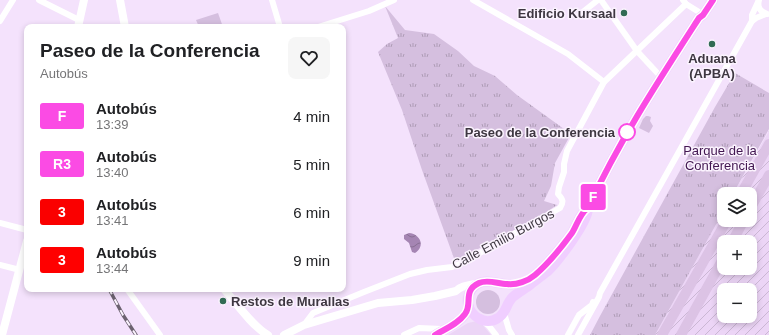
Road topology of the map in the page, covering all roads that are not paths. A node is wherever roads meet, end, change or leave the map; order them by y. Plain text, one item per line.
1 (5, 0) edge
2 (13, 0) edge
3 (39, 0) edge
4 (84, 0) edge
5 (120, 0) edge
6 (272, 0) edge
7 (394, 0) edge
8 (473, 0) edge
9 (598, 0) edge
10 (601, 0) edge
11 (707, 0) edge
12 (713, 0) edge
13 (759, 1) edge
14 (684, 2) edge
15 (8, 9) junction
16 (768, 14) edge
17 (579, 15) dead end
18 (699, 15) junction
19 (0, 21) edge
20 (752, 21) junction
21 (78, 23) edge
22 (124, 24) edge
23 (279, 24) edge
24 (328, 24) edge
25 (637, 51) junction
26 (661, 77) junction
27 (604, 82) junction
28 (769, 144) edge
29 (769, 175) edge
30 (745, 187) edge
31 (757, 197) edge
32 (588, 208) junction
33 (0, 223) edge
34 (722, 227) edge
35 (24, 229) edge
36 (24, 253) edge
37 (0, 265) edge
38 (20, 270) junction
39 (717, 270) edge
40 (493, 282) junction
41 (479, 283) junction
42 (456, 290) junction
43 (129, 292) edge
44 (227, 292) edge
45 (600, 293) junction
46 (468, 303) junction
47 (506, 309) junction
48 (480, 319) junction
49 (304, 325) junction
50 (444, 332) edge
51 (2, 335) edge
52 (160, 335) edge
53 (268, 335) edge
54 (284, 335) edge
55 (404, 335) edge
56 (435, 335) edge
57 (496, 335) edge
58 (512, 335) edge
59 (568, 335) edge
60 (578, 335) edge
61 (662, 335) edge
62 (681, 335) edge

1 - 15 street
2 - 15 street
3 - 21 street
4 - 21 street
5 - 22 street
6 - 23 street
7 - 24 street
8 - 27 street
9 - 17 street
10 - 25 street
11 - 18 highway
12 - 18 highway
13 - 16 street
13 - 20 street
14 - 18 street
14 - 25 street, Calle Emilio Burgos
15 - 19 street
16 - 20 street
18 - 26 highway
20 - 45 street
25 - 26 street
25 - 27 street, Calle Emilio Burgos
26 - 32 highway
27 - 49 street, Calle Emilio Burgos
28 - 30 main road
29 - 31 main road
32 - 40 highway
32 - 47 highway
33 - 35 street
34 - 61 main road
36 - 38 street
37 - 38 street
38 - 51 street
39 - 62 main road
40 - 41 highway
40 - 47 highway
41 - 42 street
41 - 46 highway
42 - 46 street
42 - 49 street
43 - 52 street
44 - 53 street
45 - 59 street
45 - 60 street
46 - 48 highway
46 - 50 highway
47 - 48 highway
47 - 58 street
48 - 50 highway
48 - 57 street
49 - 54 street
50 - 55 street
50 - 56 highway

